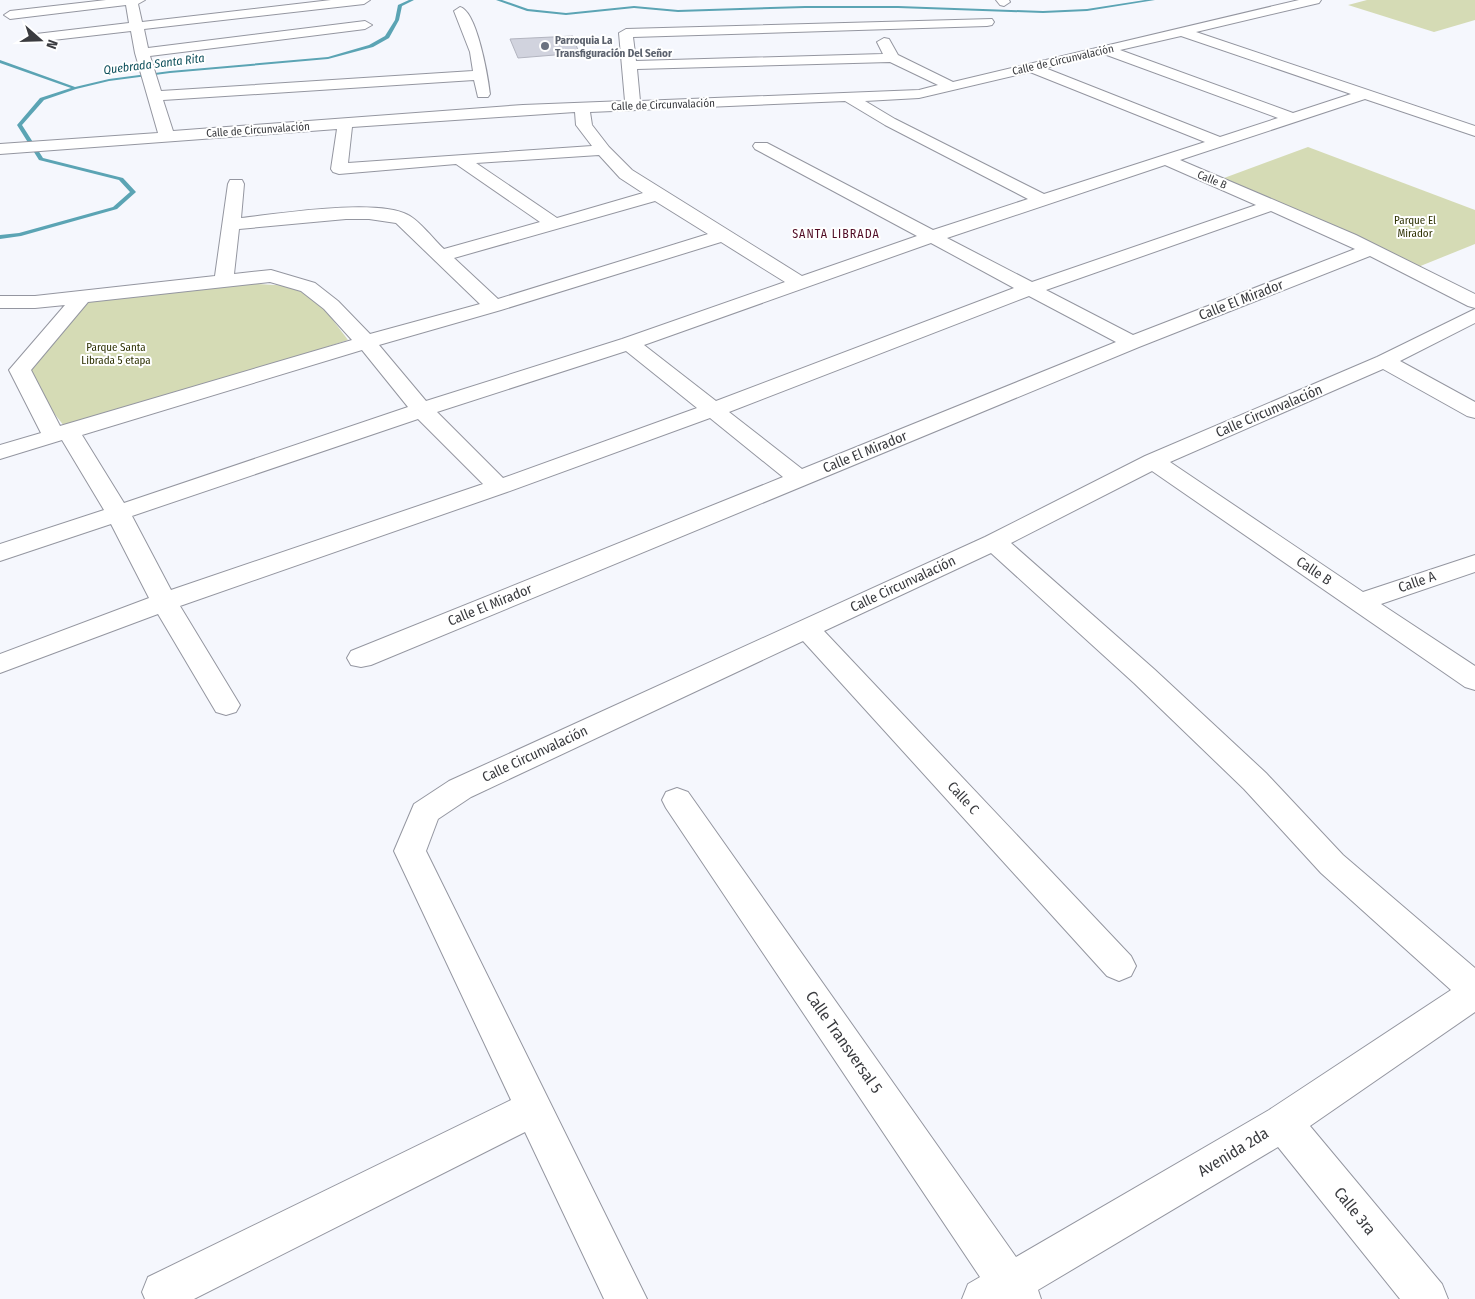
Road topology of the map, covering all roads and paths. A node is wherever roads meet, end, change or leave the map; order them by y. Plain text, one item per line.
1 (134, 0) edge
2 (364, 0) edge
3 (1315, 0) edge
4 (291, 4) edge
5 (460, 11) dead end
6 (10, 14) dead end
7 (987, 22) dead end
8 (761, 24) junction
9 (365, 25) dead end
10 (137, 26) junction
11 (877, 26) junction
12 (307, 32) junction
13 (1183, 32) junction
14 (36, 38) dead end
15 (1106, 50) junction
16 (142, 52) junction
17 (892, 58) junction
18 (773, 61) junction
19 (629, 64) junction
20 (1032, 68) junction
21 (480, 75) junction
22 (953, 86) junction
23 (1365, 94) junction
24 (156, 96) junction
25 (850, 98) junction
26 (785, 100) junction
27 (634, 106) junction
28 (582, 108) junction
29 (486, 113) junction
30 (1293, 118) junction
31 (1475, 120) edge
32 (345, 123) junction
33 (1468, 128) edge
34 (167, 136) junction
35 (1220, 142) junction
36 (761, 146) dead end
37 (2, 148) edge
38 (602, 150) junction
39 (458, 158) junction
40 (1166, 160) junction
41 (236, 184) dead end
42 (657, 195) junction
43 (1041, 200) junction
44 (1272, 205) junction
45 (232, 224) junction
46 (554, 224) junction
47 (724, 236) junction
48 (931, 237) junction
49 (1371, 249) junction
50 (440, 256) junction
51 (224, 282) junction
52 (801, 283) junction
53 (1030, 289) junction
54 (82, 297) junction
55 (0, 302) edge
56 (1475, 302) edge
57 (494, 306) junction
58 (1475, 314) edge
59 (366, 342) junction
60 (629, 343) junction
61 (1132, 343) junction
62 (1384, 361) junction
63 (422, 410) junction
64 (713, 410) junction
65 (1475, 412) edge
66 (61, 433) junction
67 (0, 452) edge
68 (1152, 461) junction
69 (800, 479) junction
70 (499, 487) junction
71 (119, 514) junction
72 (994, 542) junction
73 (0, 554) edge
74 (1475, 563) edge
75 (164, 602) junction
76 (1359, 602) junction
77 (807, 629) junction
78 (361, 658) dead end
79 (0, 664) edge
80 (1475, 680) edge
81 (226, 705) dead end
82 (677, 800) dead end
83 (1119, 966) dead end
84 (1475, 991) edge
85 (534, 1108) junction
86 (1283, 1123) junction
87 (163, 1292) dead end
88 (1005, 1294) edge
89 (626, 1299) edge
90 (1427, 1299) edge

1 - 6 street
1 - 10 street
2 - 4 street
3 - 13 street, Calle de Circunvalación
4 - 10 street
4 - 12 street
5 - 21 street
7 - 11 street
8 - 11 street
8 - 18 street
8 - 19 street
9 - 12 street
10 - 14 street
10 - 16 street
11 - 17 street
12 - 16 street
13 - 15 street, Calle de Circunvalación
13 - 23 street
15 - 20 street, Calle de Circunvalación
15 - 30 street
16 - 24 street
17 - 18 street
17 - 22 street
18 - 19 street
18 - 26 street
19 - 27 street
20 - 22 street, Calle de Circunvalación
20 - 35 street
21 - 24 street
21 - 29 street
22 - 25 street, Calle de Circunvalación
23 - 30 street
23 - 33 street
24 - 34 street
25 - 26 street, Calle de Circunvalación
25 - 43 street
26 - 27 street, Calle de Circunvalación
27 - 28 street, Calle de Circunvalación
28 - 29 street, Calle de Circunvalación
28 - 38 street
29 - 32 street, Calle de Circunvalación
30 - 35 street
31 - 33 street
32 - 34 street, Calle de Circunvalación
32 - 39 street
34 - 37 street, Calle de Circunvalación
35 - 40 street
36 - 48 street
38 - 39 street
38 - 42 street
39 - 46 street
40 - 43 street
40 - 44 street, Calle B
41 - 45 street
42 - 46 street
42 - 47 street
43 - 48 street
44 - 49 street, Calle B
44 - 53 street
45 - 50 street
45 - 51 street
46 - 50 street
47 - 52 street
47 - 57 street
48 - 52 street
48 - 53 street
49 - 56 street, Calle B
49 - 61 street, Calle El Mirador
50 - 57 street
51 - 54 street
51 - 59 street
52 - 60 street
53 - 61 street
53 - 64 street
54 - 55 street
54 - 66 street
57 - 59 street
58 - 62 street, Calle Circunvalación
59 - 63 street
59 - 66 street
60 - 63 street
60 - 64 street
61 - 69 street, Calle El Mirador
62 - 65 street
62 - 68 street, Calle Circunvalación
63 - 70 street
63 - 71 street
64 - 69 street
64 - 70 street
66 - 67 street
66 - 71 street
68 - 72 street, Calle Circunvalación
68 - 76 street, Calle B
69 - 78 street, Calle El Mirador
70 - 75 street
71 - 73 street
71 - 75 street
72 - 77 street, Calle Circunvalación
72 - 84 street
74 - 76 street, Calle A
75 - 79 street
75 - 81 street
76 - 80 street, Calle B
77 - 83 street, Calle C
77 - 85 street, Calle Circunvalación
82 - 88 street, Calle Transversal 5
84 - 86 street, Avenida 2da
85 - 87 street
85 - 89 street
86 - 88 street, Avenida 2da
86 - 90 street, Calle 3ra

